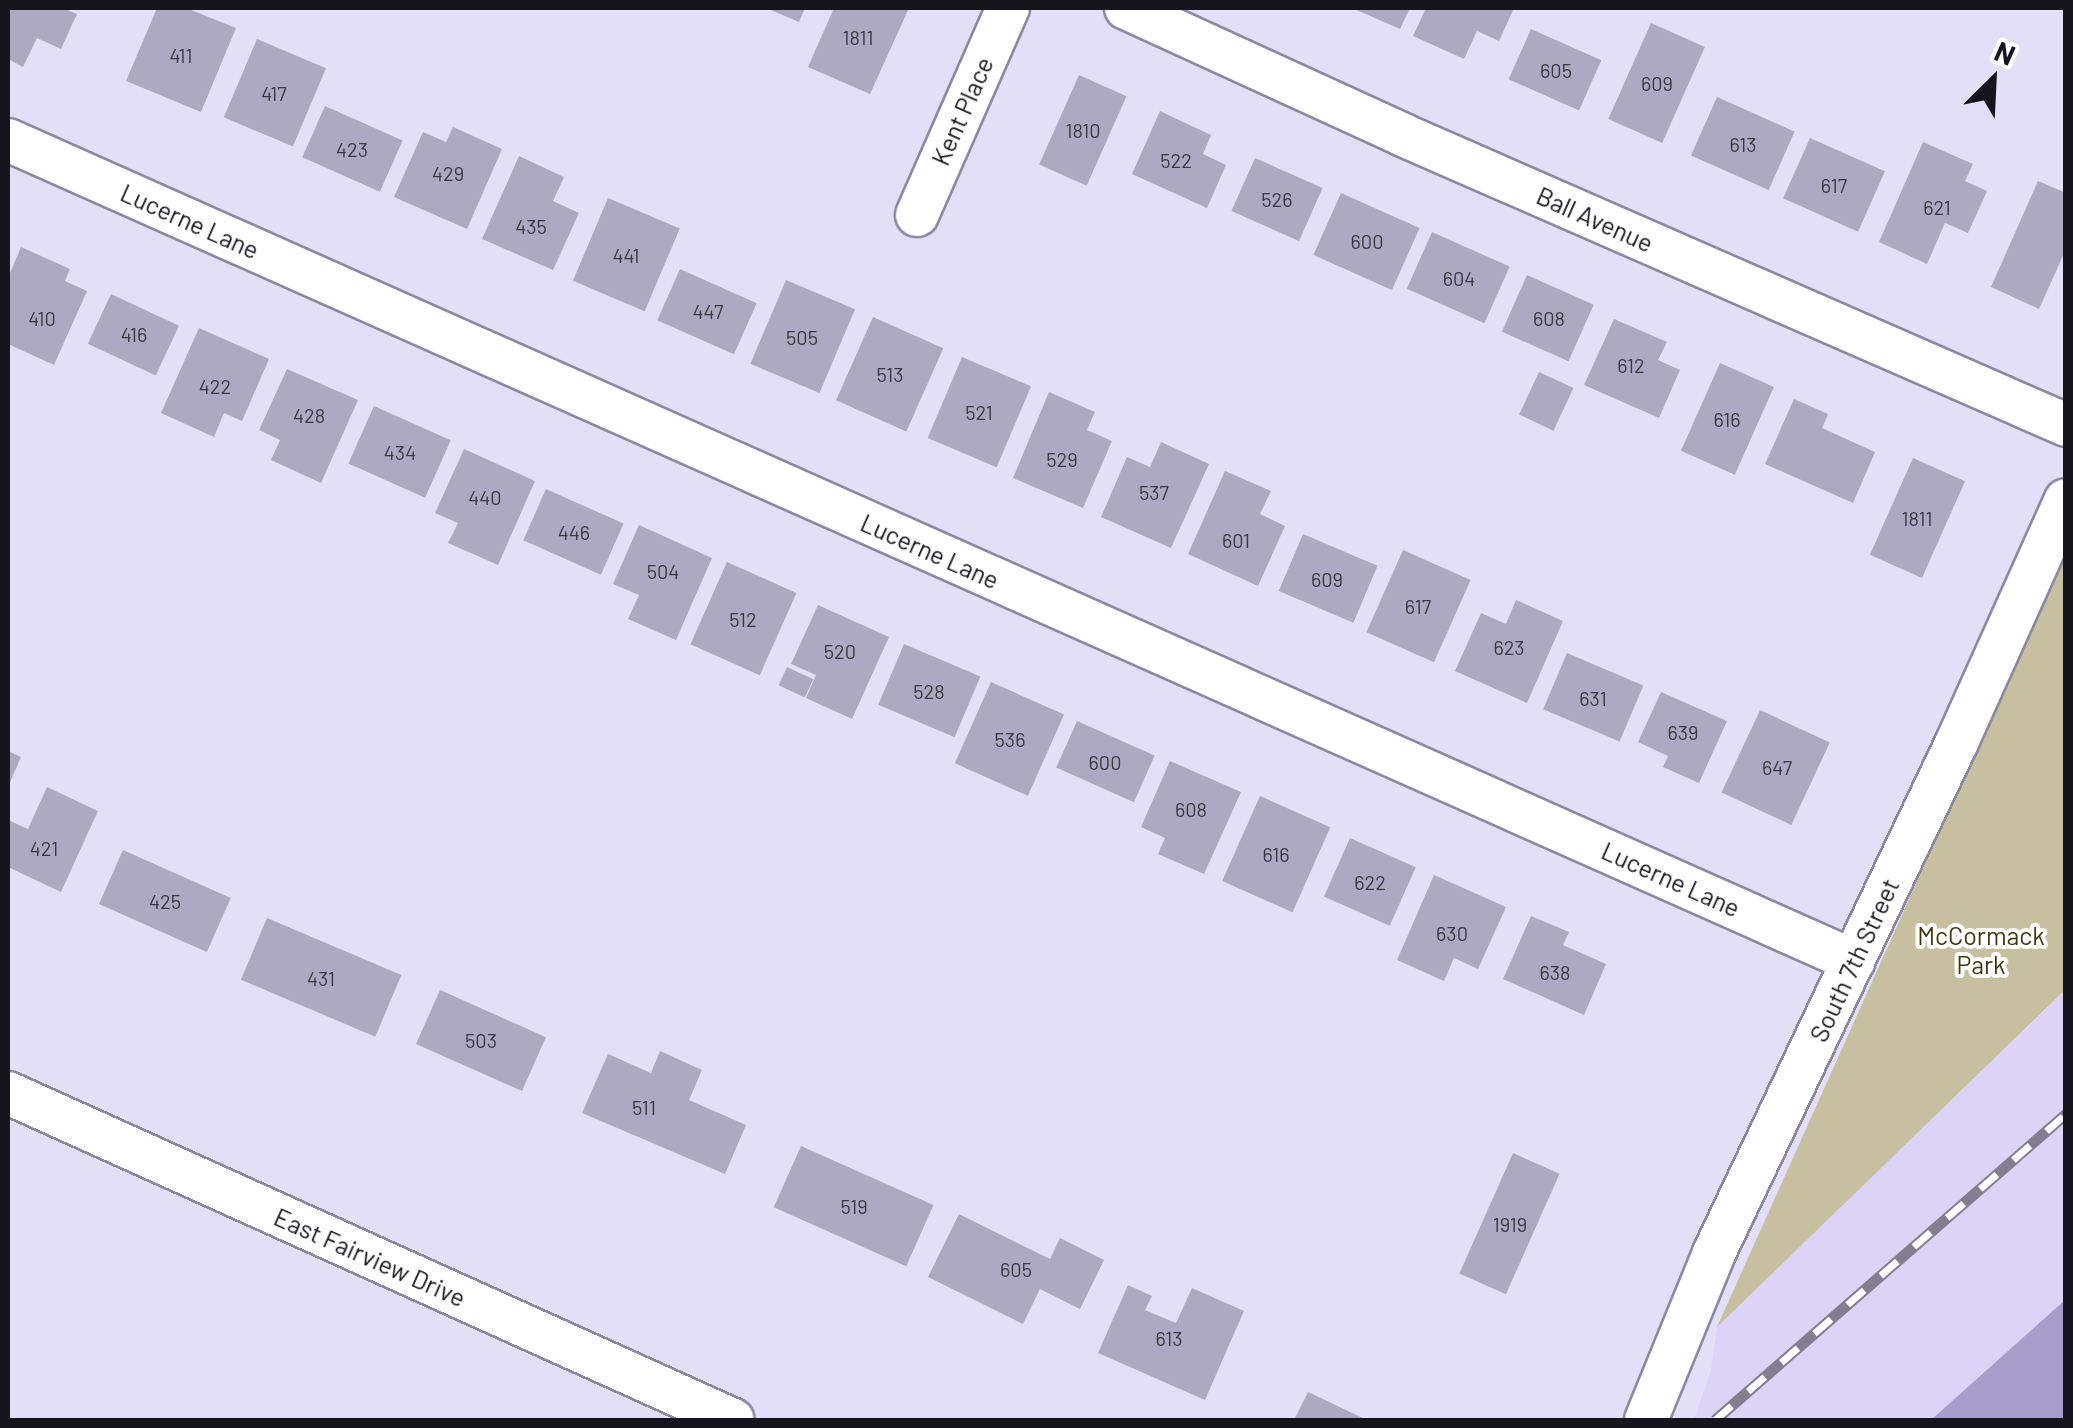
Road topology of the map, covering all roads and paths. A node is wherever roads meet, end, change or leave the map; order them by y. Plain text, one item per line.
1 (1008, 8) edge
2 (1126, 8) edge
3 (8, 140) edge
4 (916, 215) dead end
5 (2066, 426) edge
6 (2066, 500) edge
7 (1854, 960) junction
8 (8, 1093) edge
9 (733, 1420) edge
10 (1646, 1420) edge

1 - 4 street, Kent Place
2 - 5 street, Ball Avenue
3 - 7 street, Lucerne Lane
6 - 7 street, South 7th Street
7 - 10 street, South 7th Street
8 - 9 street, East Fairview Drive

